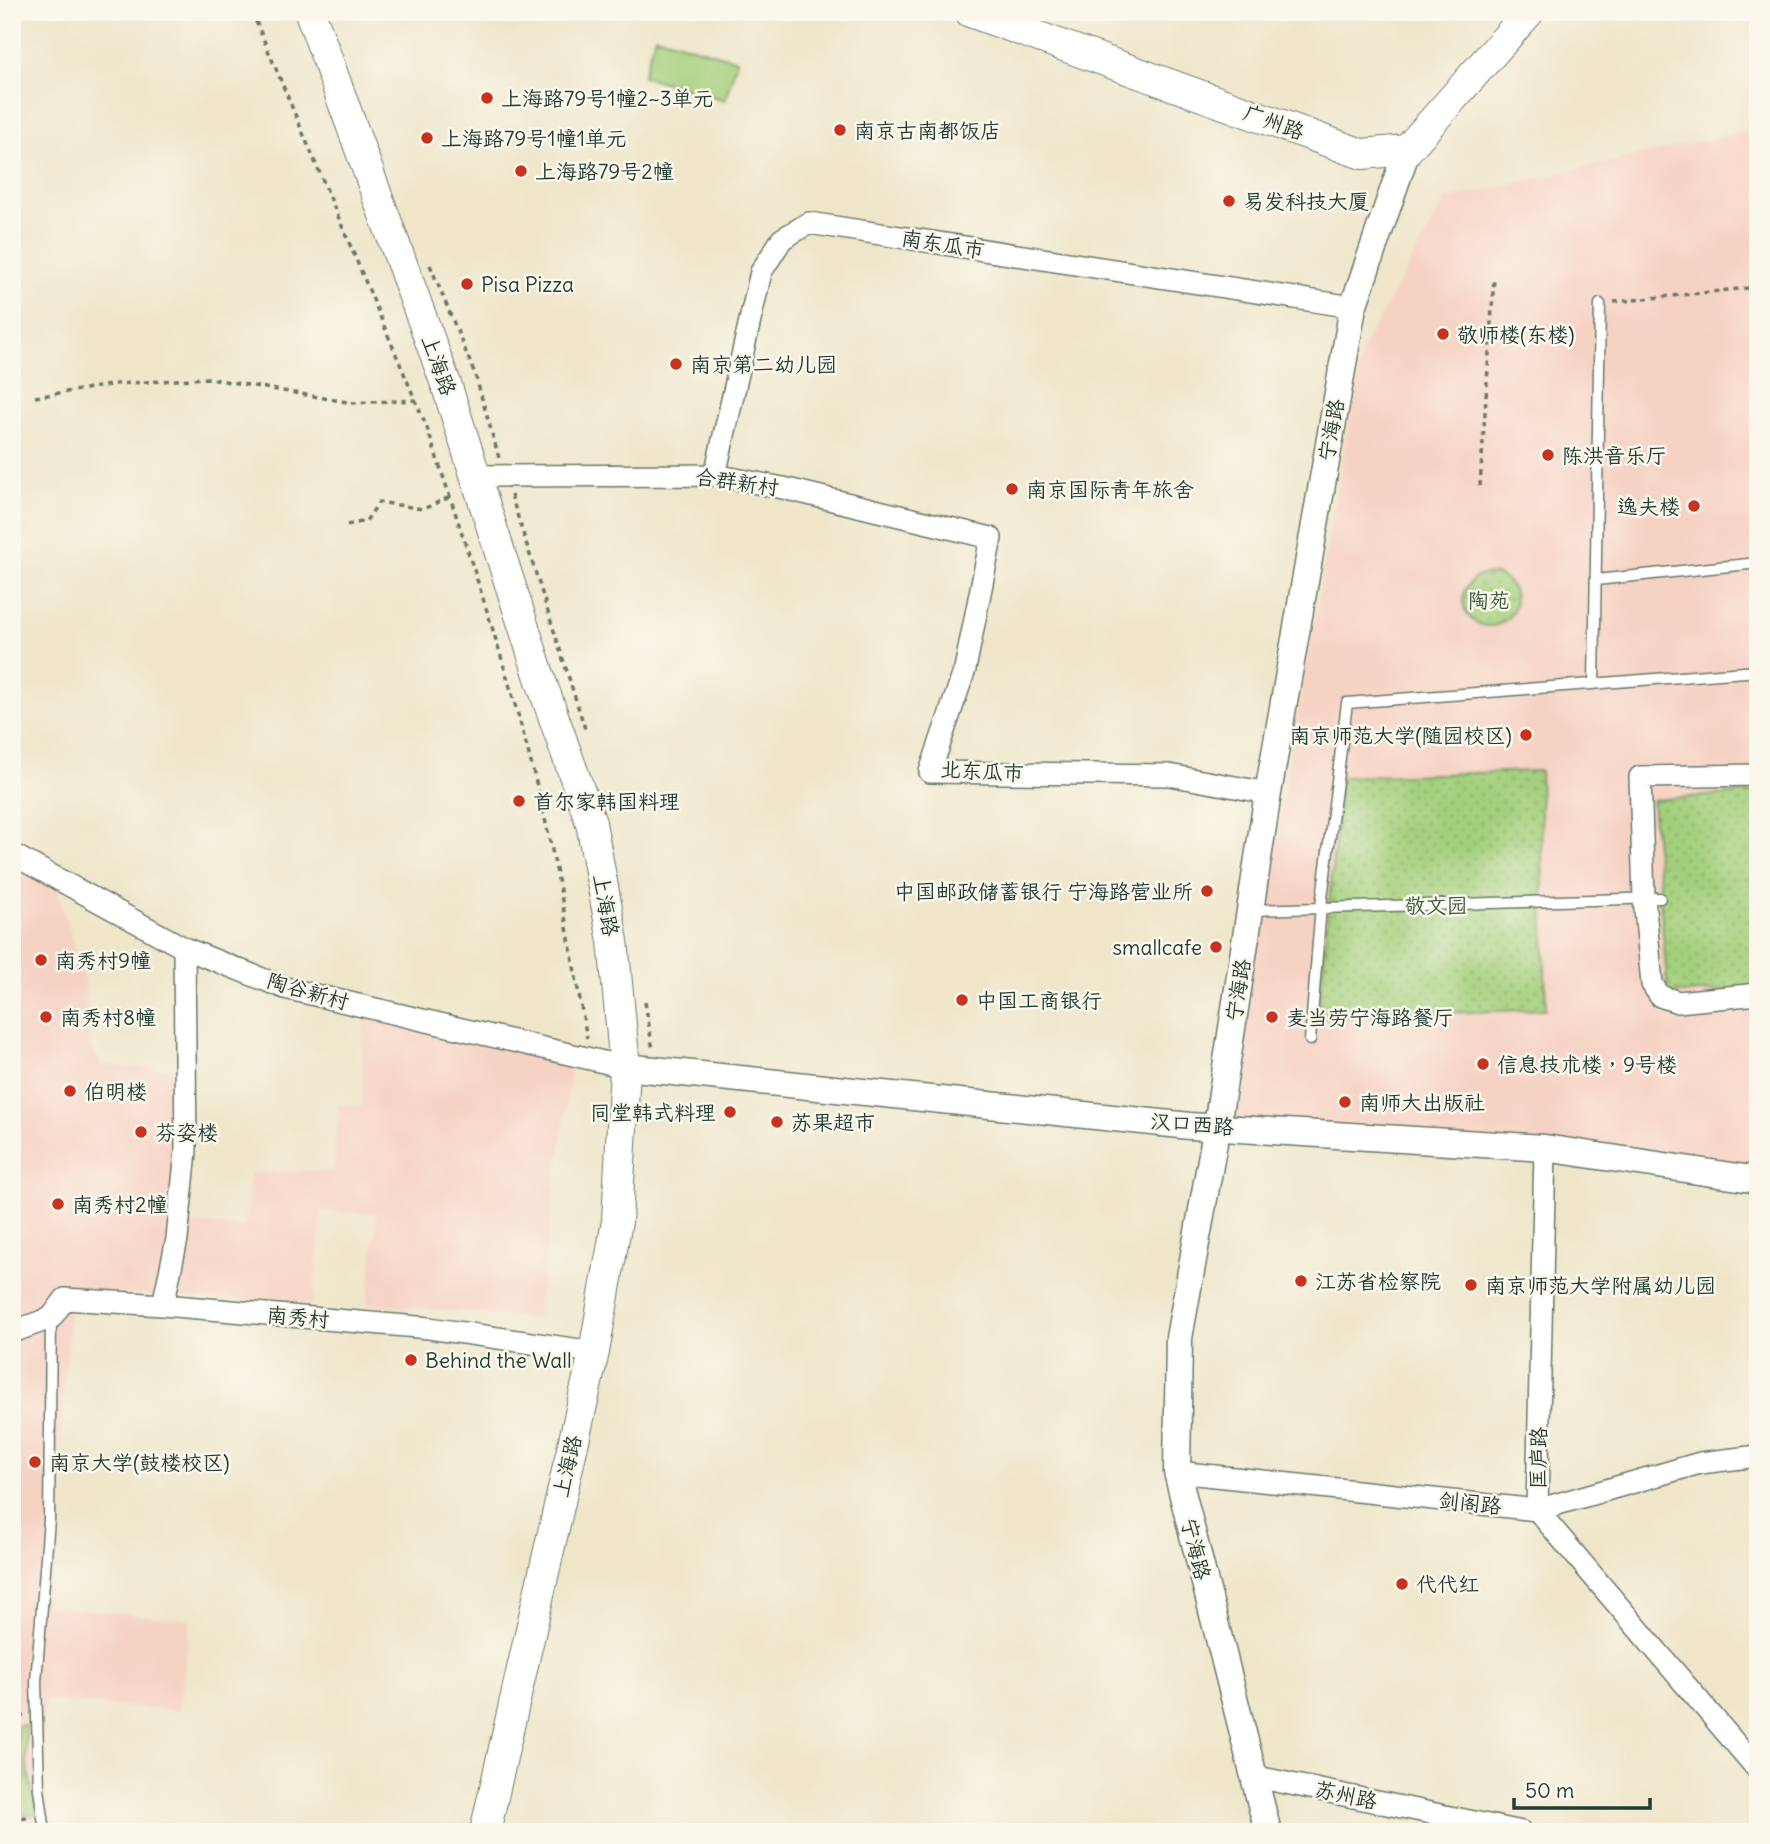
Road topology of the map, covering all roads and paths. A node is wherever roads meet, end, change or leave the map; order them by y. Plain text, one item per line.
1 (252, 12) edge
2 (310, 12) edge
3 (970, 12) edge
4 (1530, 12) edge
5 (1407, 150) junction
6 (1494, 279) dead end
7 (1758, 287) edge
8 (1600, 304) joint
9 (1353, 307) junction
10 (34, 397) dead end
11 (415, 400) junction
12 (715, 475) junction
13 (477, 476) junction
14 (1480, 486) dead end
15 (450, 498) junction
16 (347, 525) dead end
17 (991, 538) joint
18 (1758, 564) edge
19 (1596, 580) junction
20 (1758, 671) edge
21 (1594, 684) junction
22 (1758, 775) edge
23 (1268, 793) junction
24 (12, 854) edge
25 (1652, 898) junction
26 (1321, 906) junction
27 (1250, 910) junction
28 (184, 948) junction
29 (1758, 994) edge
30 (1310, 1040) dead end
31 (591, 1058) junction
32 (625, 1067) junction
33 (1217, 1126) junction
34 (1545, 1148) junction
35 (1758, 1180) edge
36 (163, 1305) junction
37 (51, 1318) junction
38 (12, 1332) edge
39 (594, 1352) junction
40 (1758, 1456) edge
41 (1177, 1472) junction
42 (1537, 1510) junction
43 (1758, 1770) edge
44 (1252, 1776) junction
45 (45, 1832) edge
46 (485, 1832) edge
47 (1268, 1832) edge
48 (1522, 1832) edge

1 - 11 path
2 - 13 main road, 上海路
3 - 5 main road, 广州路
4 - 5 main road
5 - 9 street, 宁海路
6 - 14 path
7 - 8 path
8 - 19 lane
9 - 12 street, 南东瓜市
9 - 23 street, 宁海路
10 - 11 path
11 - 15 path
12 - 13 street, 合群新村
12 - 17 street, 合群新村
13 - 32 main road, 上海路
15 - 16 path
15 - 31 path
17 - 23 street, 北东瓜市
18 - 19 lane
19 - 21 lane
20 - 21 lane
21 - 26 lane
22 - 25 street
23 - 27 street, 宁海路
24 - 28 street, 陶谷新村
25 - 26 lane
25 - 29 street
26 - 27 lane
26 - 30 lane
27 - 33 street, 宁海路
28 - 31 street, 陶谷新村
28 - 36 street
31 - 32 street, 陶谷新村
32 - 33 street, 汉口西路
32 - 39 main road, 上海路
33 - 34 street, 汉口西路
33 - 41 street, 宁海路
34 - 35 street, 汉口西路
34 - 42 street, 匡庐路
36 - 37 street, 南秀村
36 - 39 street, 南秀村
37 - 38 street, 南秀村
37 - 45 lane
39 - 46 main road, 上海路
40 - 42 street, 剑阁路
41 - 42 street, 剑阁路
41 - 44 street, 宁海路
42 - 43 street, 匡庐路
44 - 47 street, 宁海路
44 - 48 street, 苏州路

